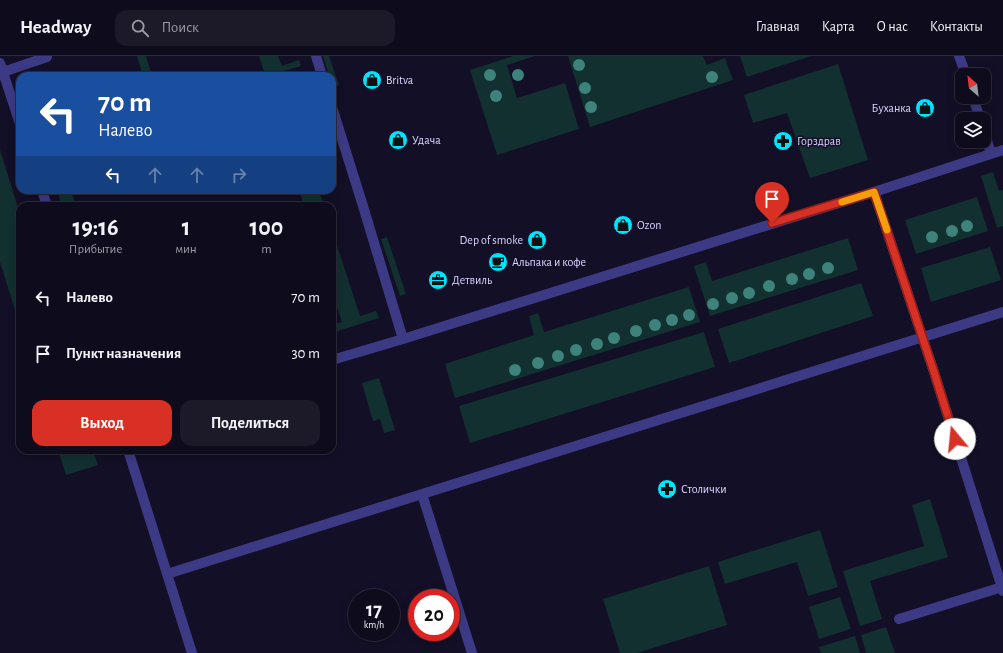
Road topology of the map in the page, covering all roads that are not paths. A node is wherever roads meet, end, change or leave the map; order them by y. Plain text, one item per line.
1 (316, 56) edge
2 (959, 56) edge
3 (47, 57) dead end
4 (2, 67) edge
5 (963, 68) edge
6 (321, 72) edge
7 (16, 111) edge
8 (336, 120) edge
9 (989, 148) edge
10 (1003, 150) edge
11 (991, 154) junction
12 (874, 192) junction
13 (1003, 312) edge
14 (923, 338) junction
15 (403, 339) junction
16 (336, 359) edge
17 (129, 454) edge
18 (422, 494) junction
19 (167, 574) junction
20 (1002, 589) edge
21 (899, 619) dead end
22 (192, 653) edge
23 (472, 653) edge

1 - 6 lane
2 - 5 lane
3 - 4 lane
4 - 7 lane
8 - 15 lane
9 - 11 lane
10 - 11 lane
11 - 12 lane
12 - 14 lane
12 - 15 lane
13 - 14 lane
14 - 18 lane
14 - 20 lane
15 - 16 lane
17 - 19 lane
18 - 19 lane
18 - 23 lane
19 - 22 lane
20 - 21 lane

